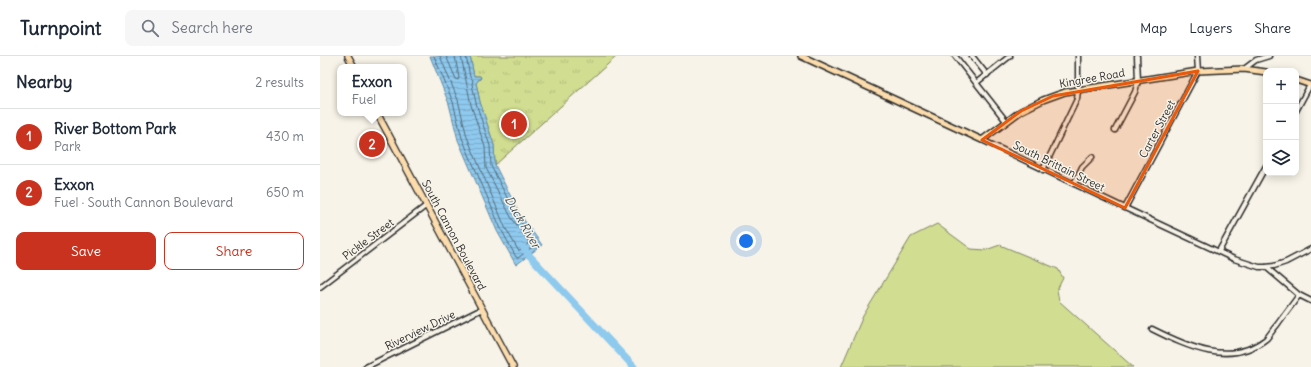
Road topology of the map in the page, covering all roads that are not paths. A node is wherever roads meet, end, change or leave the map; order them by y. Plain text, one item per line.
1 (955, 56) edge
2 (972, 56) edge
3 (1010, 56) edge
4 (1078, 56) edge
5 (1137, 56) edge
6 (1197, 56) edge
7 (1269, 56) edge
8 (804, 57) edge
9 (1244, 69) junction
10 (1198, 71) junction
11 (1263, 72) edge
12 (987, 75) junction
13 (1138, 81) junction
14 (1299, 81) edge
15 (976, 83) junction
16 (1310, 85) edge
17 (1078, 90) junction
18 (1299, 105) edge
19 (379, 116) edge
20 (1006, 121) junction
21 (1115, 130) dead end
22 (982, 140) junction
23 (1092, 157) dead end
24 (1043, 170) junction
25 (1263, 171) edge
26 (1074, 184) junction
27 (427, 205) junction
28 (1125, 208) junction
29 (1311, 249) edge
30 (1219, 251) junction
31 (1266, 267) junction
32 (320, 286) edge
33 (1299, 295) junction
34 (1311, 301) edge
35 (482, 309) junction
36 (1152, 329) dead end
37 (366, 367) edge
38 (512, 367) edge

1 - 15 street
2 - 12 street
3 - 12 street
4 - 17 street
5 - 13 street
6 - 10 street
7 - 9 street
8 - 22 main road, South Brittain Street
9 - 10 main road, Kingree Road
9 - 11 main road, Kingree Road
10 - 13 main road, Kingree Road
10 - 28 street, Carter Street
12 - 15 street
13 - 17 main road, Kingree Road
13 - 21 street
14 - 16 main road
15 - 20 street
16 - 18 street
17 - 20 main road, Kingree Road
17 - 24 street
19 - 27 highway, South Cannon Boulevard
20 - 22 main road, Kingree Road
22 - 24 street, South Brittain Street
23 - 26 street
24 - 26 street, South Brittain Street
25 - 30 street
26 - 28 street, South Brittain Street
27 - 32 street, Pickle Street
27 - 35 highway, South Cannon Boulevard
28 - 30 street, South Brittain Street
29 - 31 street, South Brittain Street
30 - 31 street, South Brittain Street
31 - 33 street
33 - 34 street
33 - 36 street
35 - 37 street, Riverview Drive
35 - 38 highway, South Cannon Boulevard

